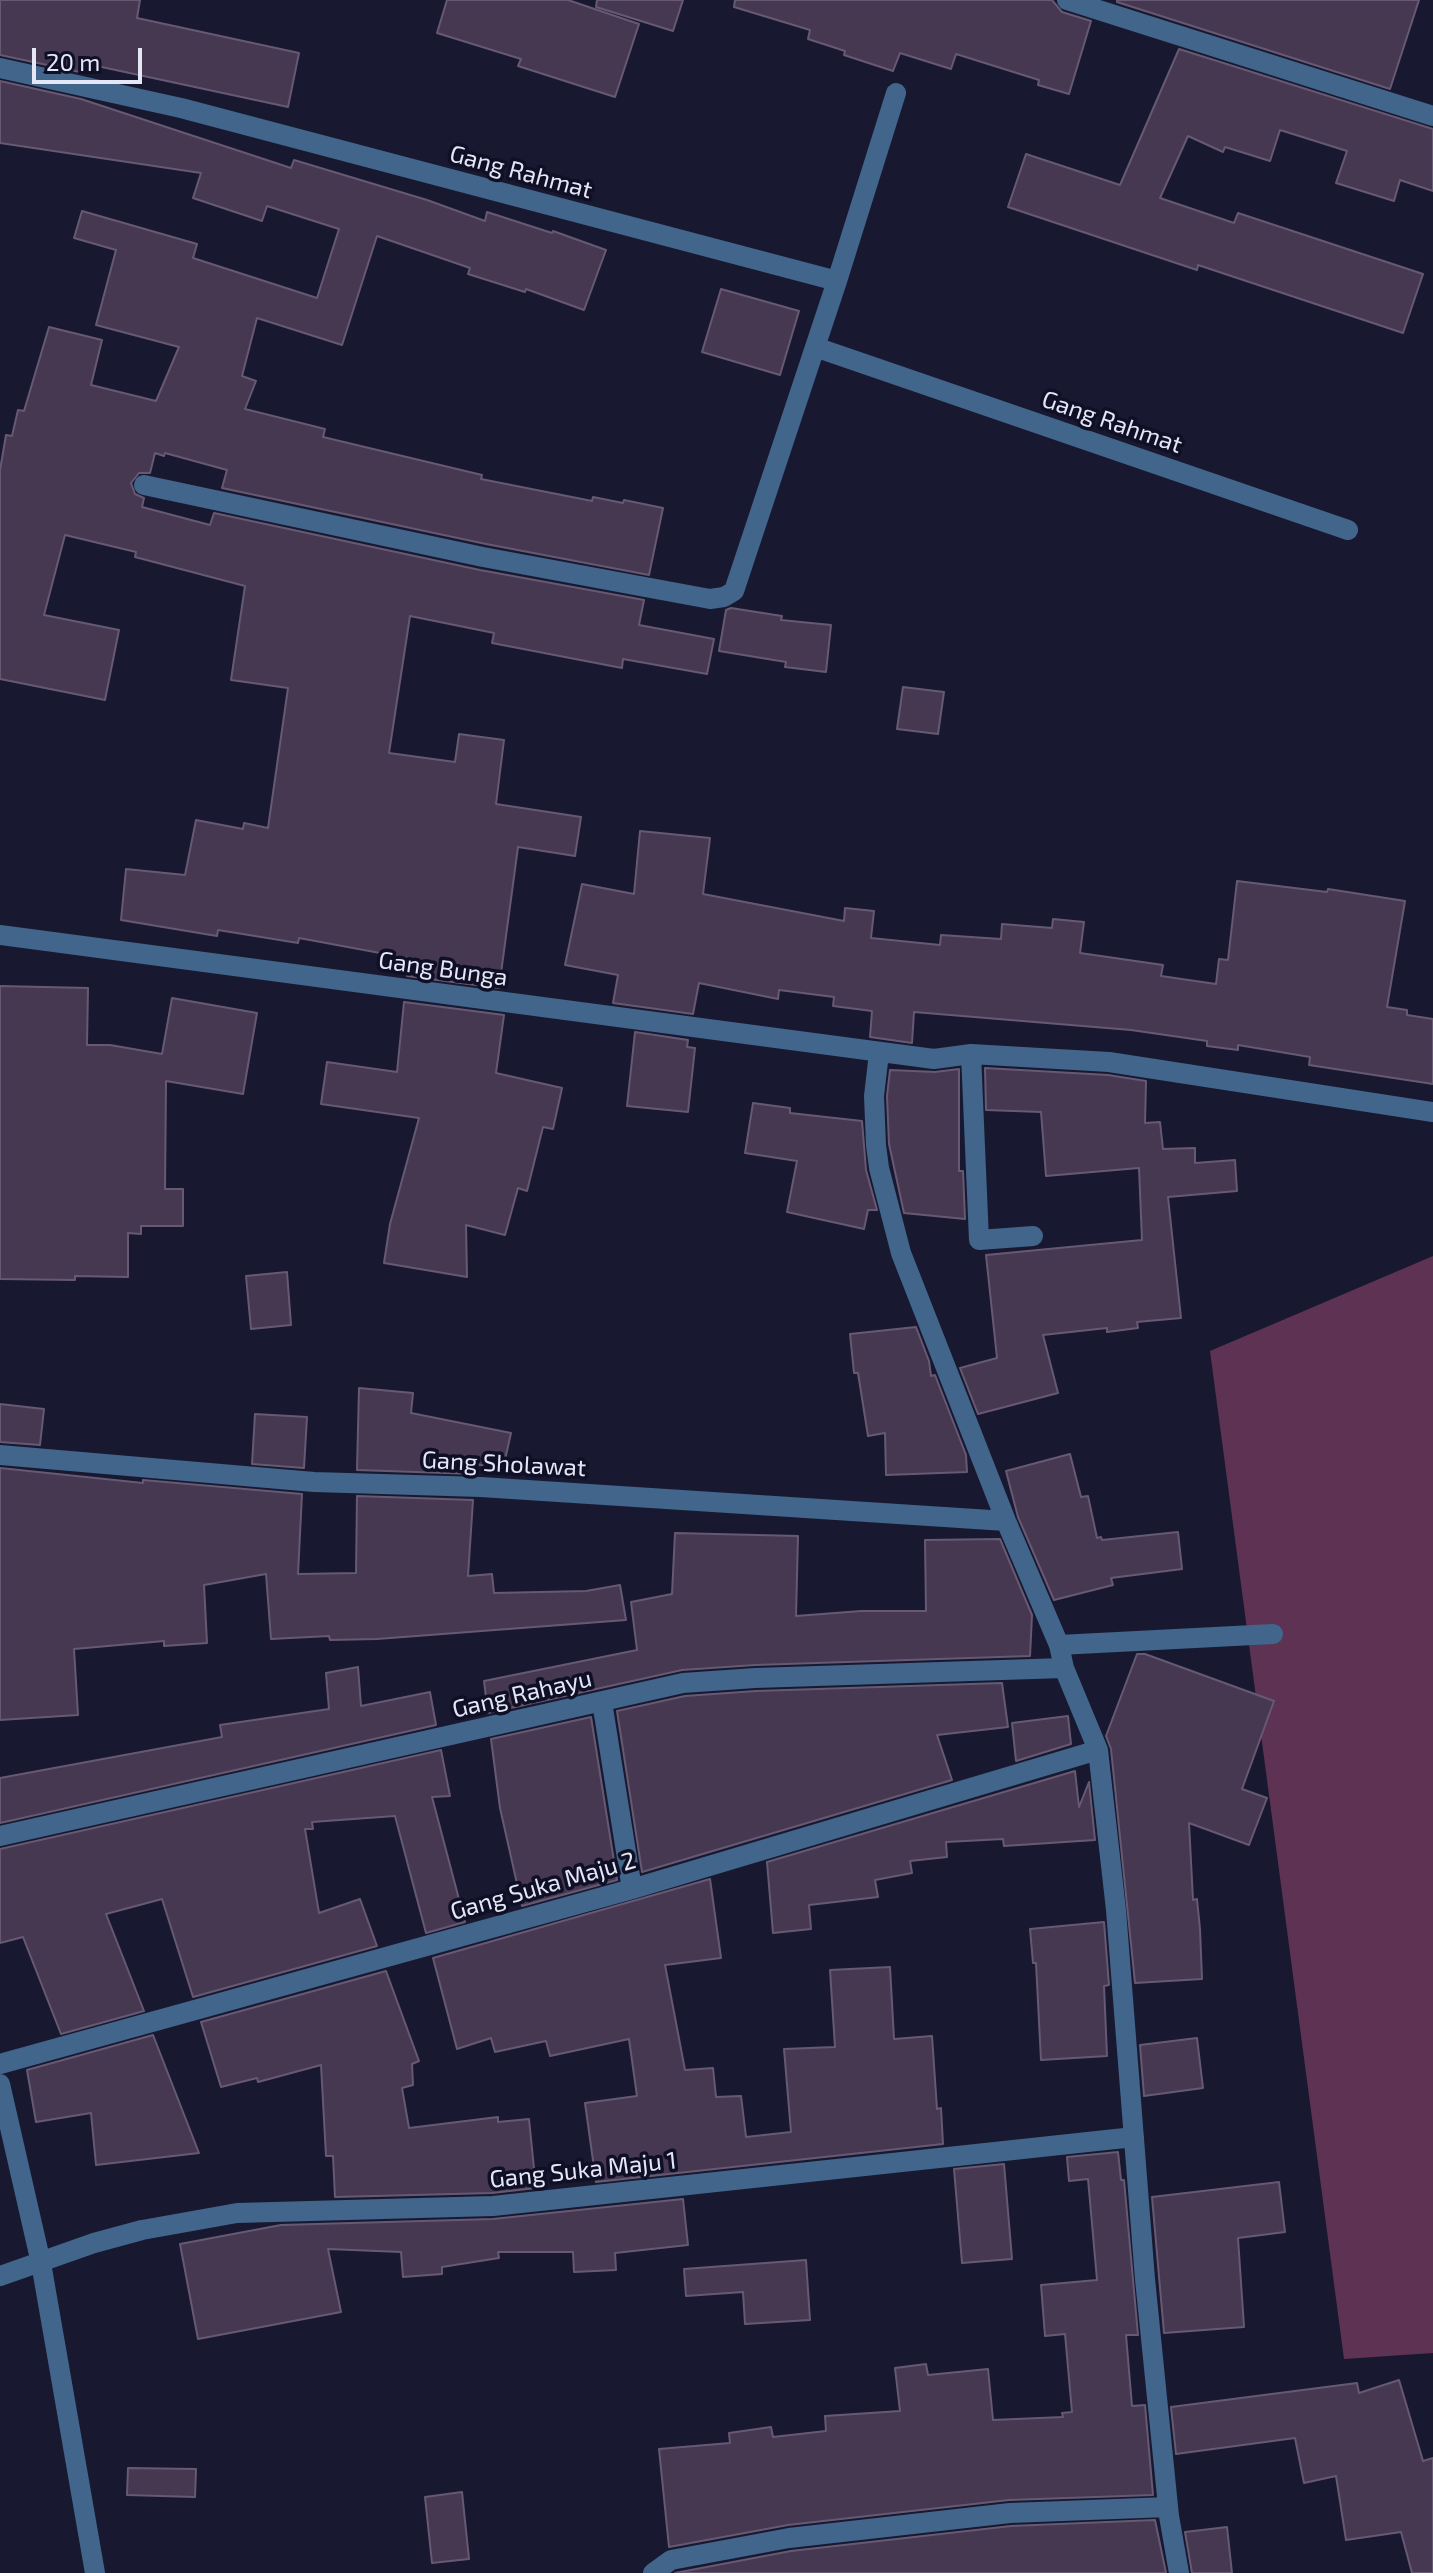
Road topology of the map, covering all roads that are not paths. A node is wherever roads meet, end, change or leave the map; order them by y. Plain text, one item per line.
1 (1067, 0) edge
2 (0, 68) edge
3 (896, 93) dead end
4 (1433, 116) edge
5 (837, 281) junction
6 (815, 347) junction
7 (144, 485) dead end
8 (1348, 530) dead end
9 (0, 935) edge
10 (879, 1053) junction
11 (971, 1054) junction
12 (1433, 1112) edge
13 (1033, 1236) dead end
14 (0, 1455) edge
15 (1006, 1521) junction
16 (1273, 1634) dead end
17 (1059, 1645) junction
18 (1064, 1668) junction
19 (602, 1702) junction
20 (1098, 1750) junction
21 (0, 1836) edge
22 (632, 1889) junction
23 (0, 2064) edge
24 (0, 2084) edge
25 (1134, 2137) junction
26 (41, 2263) junction
27 (0, 2276) edge
28 (1168, 2507) junction
29 (95, 2573) edge
30 (653, 2573) edge
31 (1179, 2573) edge

1 - 4 street
2 - 5 street, Gang Rahmat
3 - 5 street
5 - 6 street
6 - 7 street
6 - 8 street, Gang Rahmat
9 - 10 street, Gang Bunga
10 - 11 street, Gang Bunga
10 - 15 street
11 - 12 street, Gang Bunga
11 - 13 street
14 - 15 street, Gang Sholawat
15 - 17 street
16 - 17 street
17 - 18 street
18 - 19 street, Gang Rahayu
18 - 20 street
19 - 21 street, Gang Rahayu
19 - 22 street
20 - 22 street, Gang Suka Maju 2
20 - 25 street
22 - 23 street, Gang Suka Maju 2
24 - 26 street
25 - 26 street, Gang Suka Maju 1
25 - 28 street
26 - 27 street, Gang Suka Maju 1
26 - 29 street
28 - 30 street
28 - 31 street

